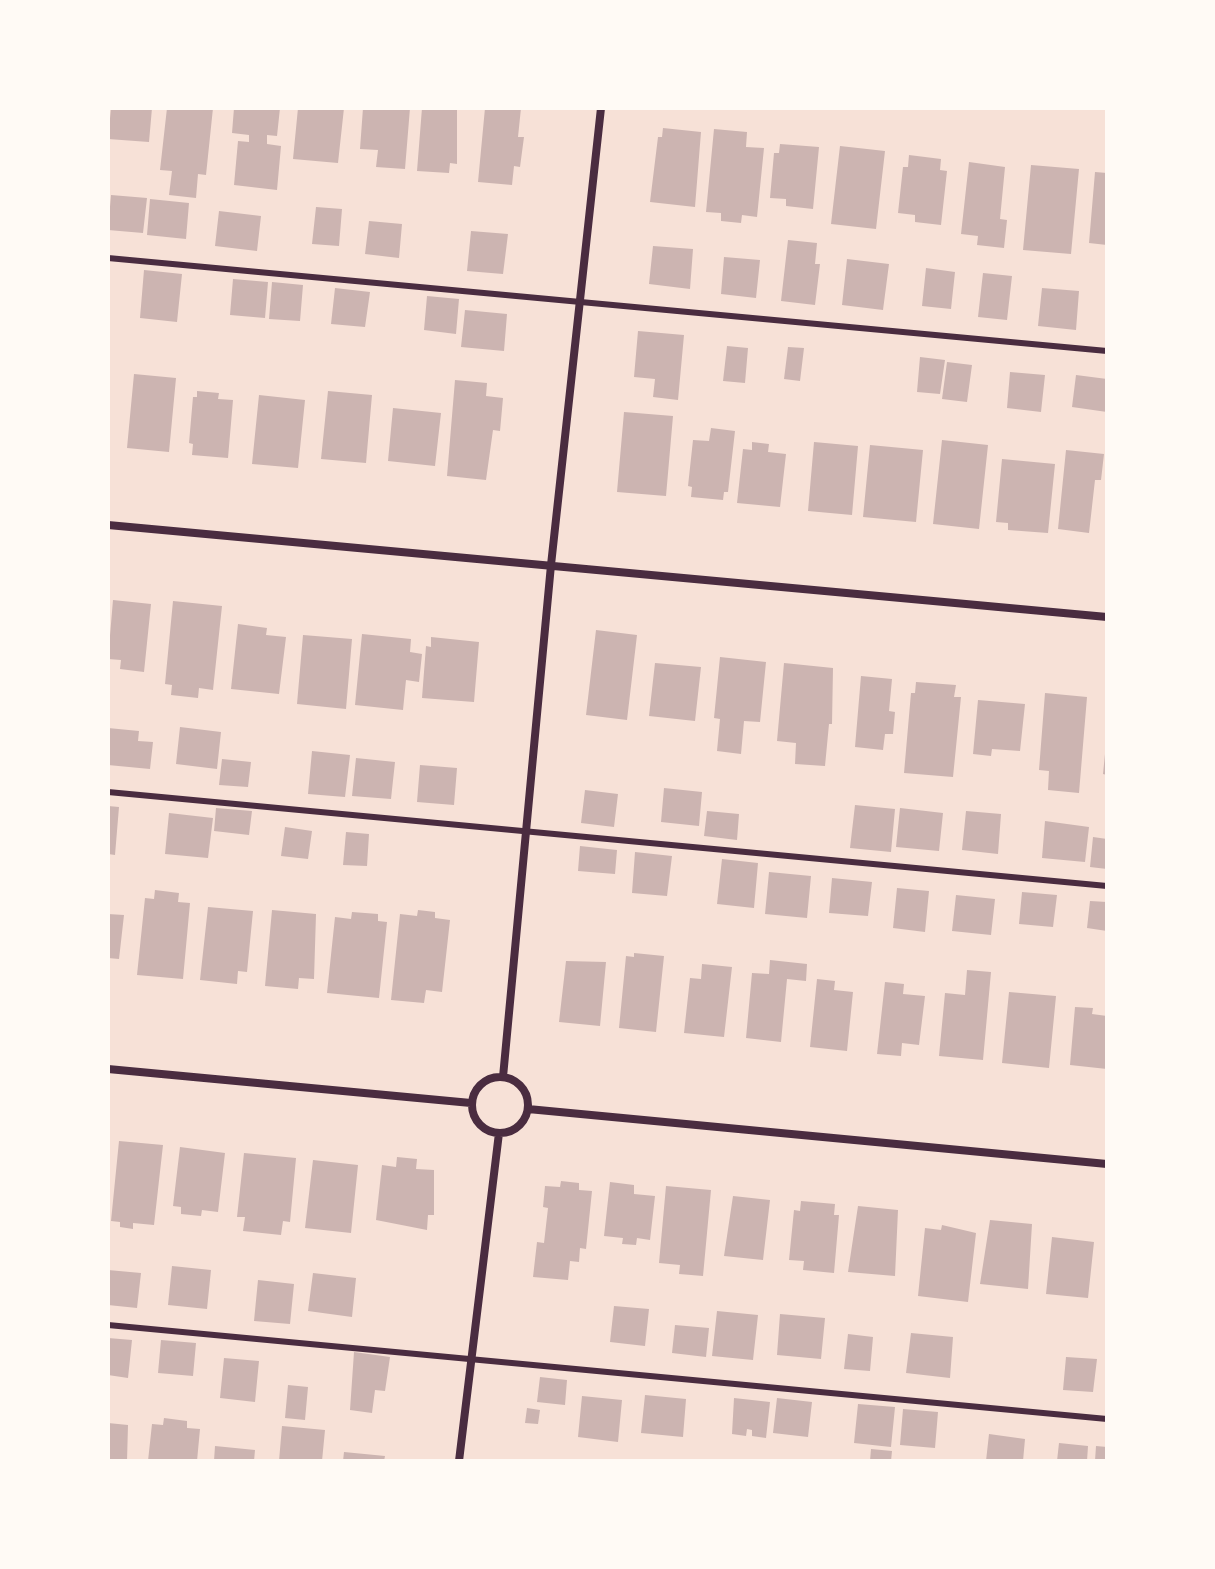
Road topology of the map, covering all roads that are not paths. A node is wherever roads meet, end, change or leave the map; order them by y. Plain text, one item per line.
1 (601, 108) edge
2 (108, 258) edge
3 (581, 300) junction
4 (1107, 351) edge
5 (108, 525) edge
6 (551, 565) junction
7 (1107, 617) edge
8 (108, 792) edge
9 (525, 832) junction
10 (1107, 886) edge
11 (108, 1069) edge
12 (503, 1077) junction
13 (471, 1103) junction
14 (528, 1109) junction
15 (499, 1133) junction
16 (1107, 1164) edge
17 (108, 1325) edge
18 (471, 1361) junction
19 (1107, 1419) edge
20 (459, 1461) edge

1 - 3 street
2 - 3 lane
3 - 4 lane
3 - 6 street
5 - 6 street
6 - 7 street
6 - 9 street
8 - 9 lane
9 - 10 lane
9 - 12 street
11 - 13 street
12 - 13 street
12 - 14 street
13 - 15 street
14 - 15 street
14 - 16 street
15 - 18 street
17 - 18 lane
18 - 19 lane
18 - 20 street

